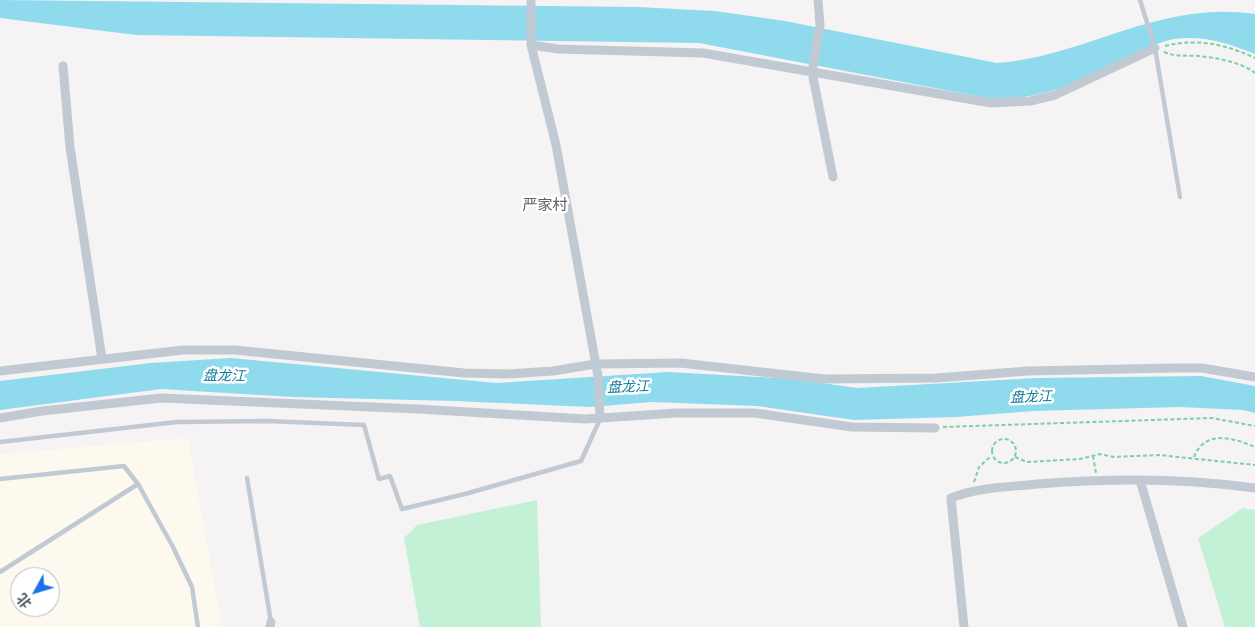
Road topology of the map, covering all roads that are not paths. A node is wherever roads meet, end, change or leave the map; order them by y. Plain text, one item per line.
1 (818, 0) edge
2 (1140, 0) edge
3 (531, 1) edge
4 (531, 45) junction
5 (1155, 48) junction
6 (64, 66) dead end
7 (812, 72) junction
8 (833, 177) dead end
9 (1180, 196) dead end
10 (102, 359) junction
11 (595, 364) junction
12 (0, 371) edge
13 (1255, 377) edge
14 (0, 418) edge
15 (600, 418) junction
16 (935, 428) road end
17 (0, 442) edge
18 (247, 478) dead end
19 (0, 479) edge
20 (1140, 480) junction
21 (138, 484) junction
22 (1255, 488) edge
23 (0, 572) edge
24 (271, 624) edge
25 (198, 627) edge
26 (964, 627) edge
27 (1183, 627) edge

1 - 7 street
2 - 5 lane
3 - 4 street
4 - 7 street
4 - 11 street
5 - 7 street
5 - 9 lane
6 - 10 street
7 - 8 street
10 - 11 street
10 - 12 street
11 - 13 street
11 - 15 street
14 - 15 street
15 - 16 street
15 - 17 lane
18 - 24 lane
19 - 21 lane
20 - 22 street
20 - 26 street
20 - 27 street
21 - 23 lane
21 - 25 lane

